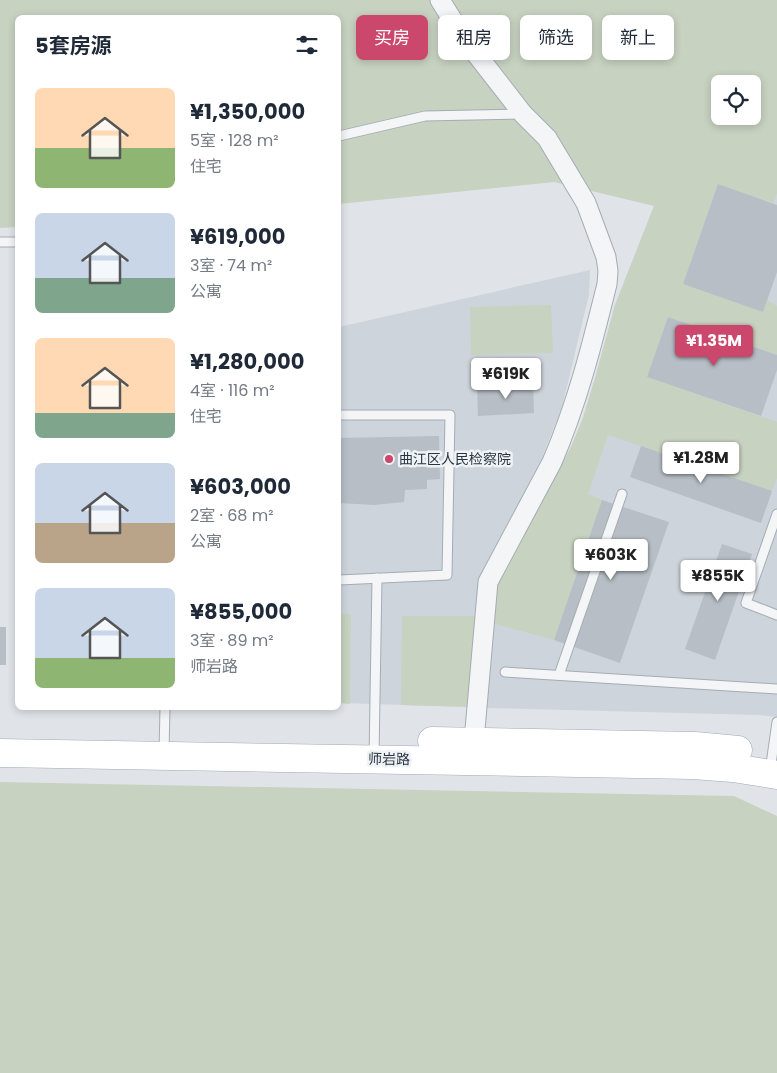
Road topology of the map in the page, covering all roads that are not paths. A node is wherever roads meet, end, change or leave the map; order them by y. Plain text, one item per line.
1 (440, 0) edge
2 (523, 114) junction
3 (341, 136) edge
4 (0, 242) edge
5 (15, 242) edge
6 (341, 415) edge
7 (622, 494) dead end
8 (777, 514) edge
9 (377, 578) junction
10 (341, 580) edge
11 (777, 615) edge
12 (506, 672) dead end
13 (559, 675) junction
14 (777, 689) edge
15 (165, 710) edge
16 (777, 722) edge
17 (0, 735) edge
18 (474, 741) junction
19 (164, 746) junction
20 (374, 750) junction
21 (0, 753) edge
22 (774, 765) edge

1 - 2 street
2 - 3 lane
2 - 18 street
4 - 5 lane
6 - 9 lane
7 - 13 lane
8 - 11 lane
9 - 10 lane
9 - 20 lane
12 - 13 lane
13 - 14 lane
15 - 19 lane
16 - 22 lane
17 - 19 main road, 师岩路
18 - 20 main road, 师岩路
18 - 22 main road, 师岩路
19 - 20 main road, 师岩路
19 - 21 main road, 师岩路
20 - 22 main road, 师岩路

